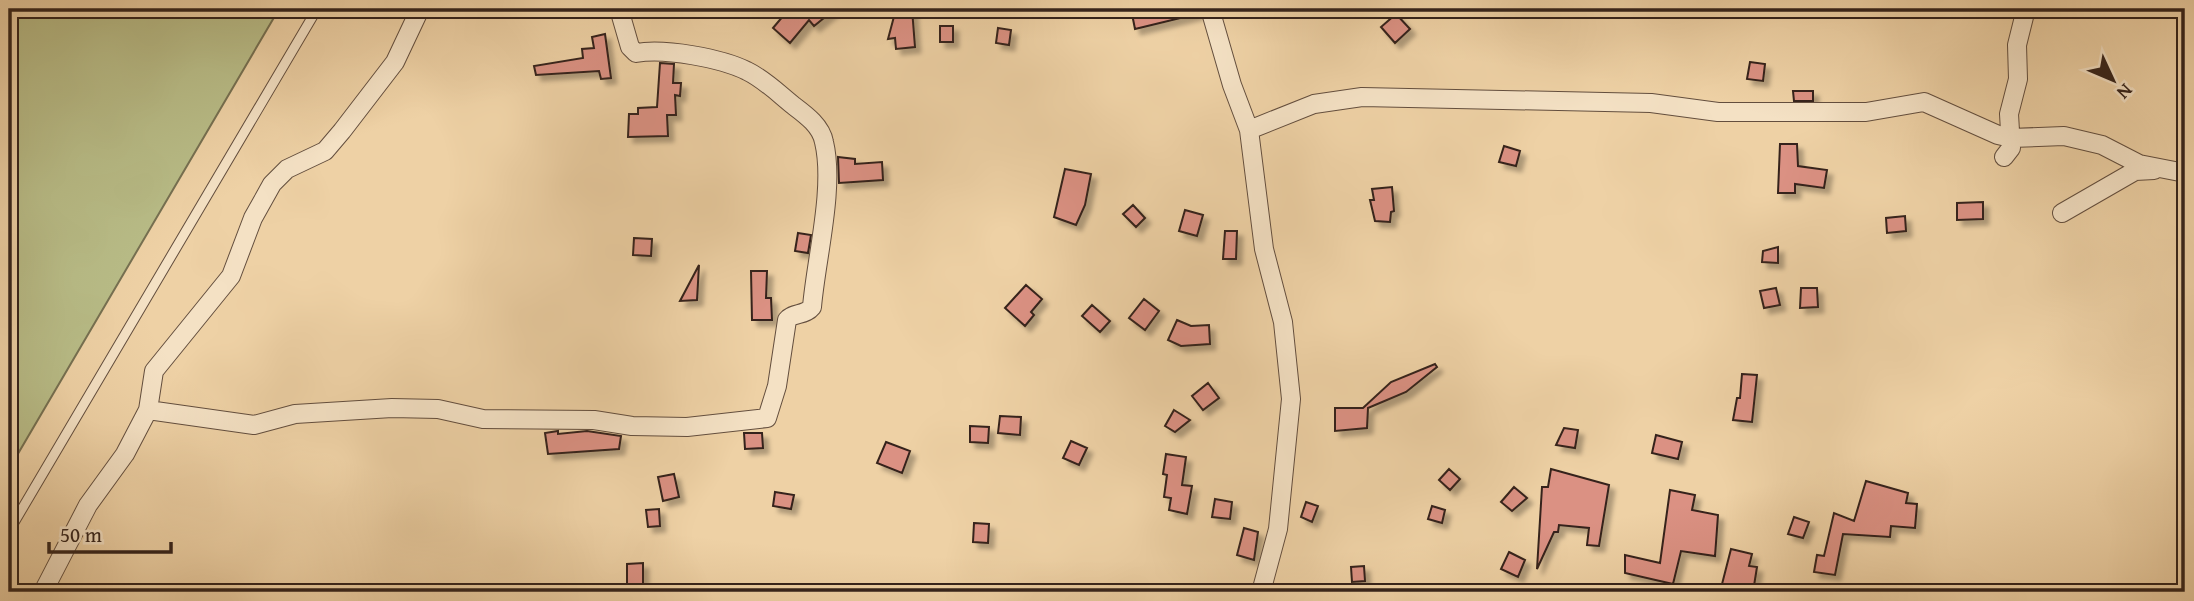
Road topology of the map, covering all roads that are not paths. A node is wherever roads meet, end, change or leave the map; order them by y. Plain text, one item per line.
1 (317, 9) edge
2 (420, 9) edge
3 (619, 9) edge
4 (1210, 9) edge
5 (2026, 9) edge
6 (1249, 130) junction
7 (2011, 138) junction
8 (2004, 157) dead end
9 (2161, 169) junction
10 (2185, 173) edge
11 (2062, 213) dead end
12 (148, 410) junction
13 (9, 531) edge
14 (43, 592) edge
15 (1261, 592) edge

1 - 13 lane
2 - 12 street
3 - 12 street
4 - 6 street
5 - 7 street
6 - 7 street
6 - 15 street
7 - 8 street
7 - 9 street
9 - 10 street
9 - 11 street
12 - 14 street

